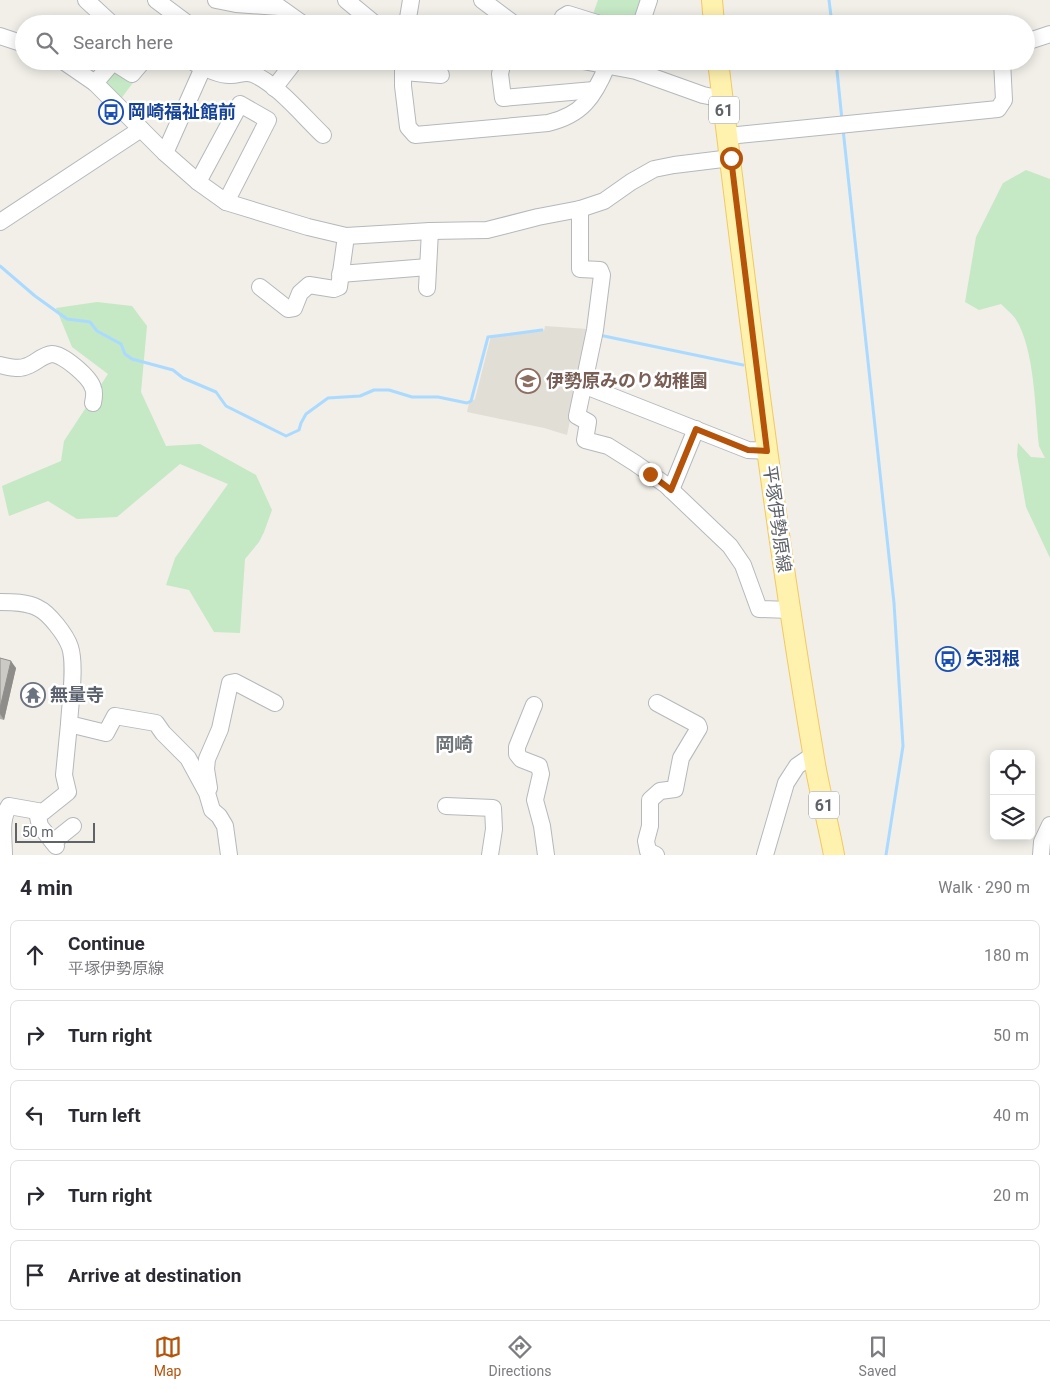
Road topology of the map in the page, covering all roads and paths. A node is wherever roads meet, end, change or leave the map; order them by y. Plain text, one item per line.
1 (86, 0) edge
2 (156, 0) edge
3 (216, 0) edge
4 (346, 0) edge
5 (411, 0) edge
6 (482, 0) edge
7 (649, 0) edge
8 (712, 0) edge
9 (102, 15) edge
10 (176, 15) edge
11 (290, 15) edge
12 (364, 15) edge
13 (408, 15) edge
14 (502, 15) edge
15 (644, 15) edge
16 (713, 15) edge
17 (1050, 34) edge
18 (0, 36) edge
19 (1035, 39) edge
20 (15, 41) edge
21 (76, 70) edge
22 (106, 70) edge
23 (126, 70) edge
24 (135, 70) edge
25 (197, 70) edge
26 (216, 70) edge
27 (288, 70) edge
28 (403, 70) edge
29 (417, 70) edge
30 (501, 70) edge
31 (605, 70) edge
32 (636, 70) edge
33 (719, 70) edge
34 (1002, 70) edge
35 (441, 75) dead end
36 (95, 83) junction
37 (274, 88) junction
38 (594, 90) junction
39 (723, 99) junction
40 (141, 128) junction
41 (323, 135) dead end
42 (728, 136) junction
43 (165, 153) junction
44 (731, 158) junction
45 (198, 182) junction
46 (226, 202) junction
47 (580, 209) junction
48 (0, 222) edge
49 (430, 230) junction
50 (346, 236) junction
51 (428, 267) junction
52 (340, 274) junction
53 (260, 287) dead end
54 (427, 288) dead end
55 (0, 365) edge
56 (583, 384) junction
57 (93, 403) dead end
58 (696, 429) junction
59 (767, 451) junction
60 (671, 490) junction
61 (0, 602) edge
62 (790, 610) junction
63 (657, 702) dead end
64 (275, 703) dead end
65 (534, 705) dead end
66 (69, 724) junction
67 (813, 755) junction
68 (207, 793) junction
69 (446, 806) dead end
70 (37, 812) junction
71 (1050, 825) edge
72 (73, 826) dead end
73 (4, 855) edge
74 (229, 855) edge
75 (490, 855) edge
76 (546, 855) edge
77 (656, 855) edge
78 (765, 855) edge
79 (834, 855) edge
80 (1041, 855) edge

1 - 9 street
2 - 10 street
3 - 11 street
4 - 12 street
5 - 13 street
6 - 14 street
7 - 15 street
8 - 16 main road
17 - 19 street
18 - 20 street
21 - 36 street
22 - 36 street
23 - 24 street
25 - 43 street
26 - 37 street
27 - 37 street
28 - 38 street
29 - 35 street
30 - 38 street
31 - 38 street
32 - 39 street
33 - 39 main road, 平塚伊勢原線 / 61
34 - 42 street
36 - 40 street
37 - 41 street
39 - 42 main road, 平塚伊勢原線 / 61
40 - 43 street
40 - 48 street
42 - 44 main road, 平塚伊勢原線 / 61
43 - 45 street
44 - 47 street
44 - 59 main road, 平塚伊勢原線 / 61
45 - 46 street
45 - 46 street
46 - 50 street
47 - 49 street
47 - 56 street
49 - 50 street
49 - 51 street
50 - 52 street
51 - 52 street
51 - 54 street
52 - 53 street
55 - 57 street
56 - 58 street
56 - 60 street
58 - 59 street
58 - 60 street
59 - 62 main road, 平塚伊勢原線 / 61
60 - 62 street
61 - 66 street
62 - 67 main road, 平塚伊勢原線 / 61
63 - 77 street
64 - 68 street
65 - 76 street
66 - 68 street
66 - 70 street
67 - 78 street
67 - 79 main road, 平塚伊勢原線 / 61
68 - 74 street
69 - 75 street
70 - 72 street
70 - 73 street
71 - 80 street

